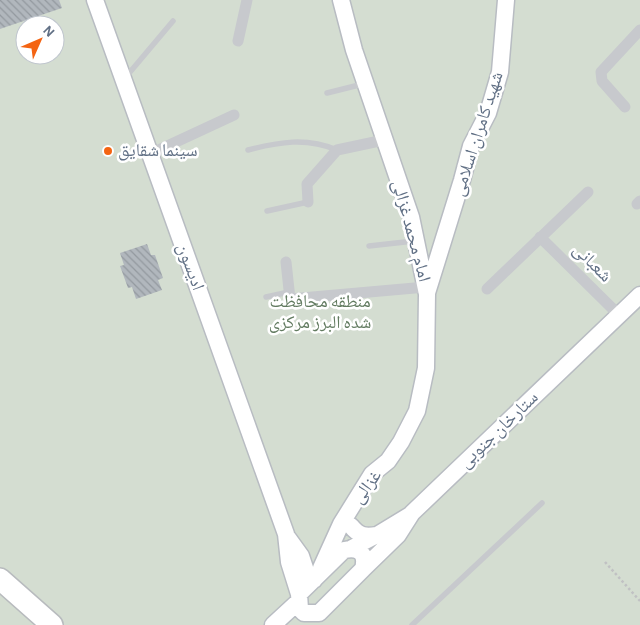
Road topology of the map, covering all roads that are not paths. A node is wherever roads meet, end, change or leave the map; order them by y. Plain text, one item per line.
1 (95, 0) edge
2 (247, 0) edge
3 (341, 0) edge
4 (506, 0) edge
5 (173, 21) dead end
6 (640, 30) edge
7 (238, 41) dead end
8 (123, 79) junction
9 (365, 83) junction
10 (327, 93) dead end
11 (624, 107) dead end
12 (234, 115) dead end
13 (384, 140) junction
14 (248, 150) dead end
15 (337, 150) junction
16 (150, 154) junction
17 (588, 192) dead end
18 (308, 202) joint
19 (267, 211) dead end
20 (540, 237) junction
21 (416, 241) junction
22 (369, 246) dead end
23 (286, 262) dead end
24 (487, 289) dead end
25 (426, 290) junction
26 (289, 292) junction
27 (640, 295) edge
28 (266, 297) dead end
29 (618, 315) junction
30 (388, 461) junction
31 (542, 503) dead end
32 (412, 513) junction
33 (351, 526) junction
34 (286, 534) junction
35 (377, 535) junction
36 (348, 549) junction
37 (363, 569) junction
38 (315, 578) junction
39 (0, 579) edge
40 (299, 597) junction
41 (306, 620) edge
42 (52, 625) edge
43 (273, 625) edge
44 (412, 625) edge

1 - 8 street, ادیسون
2 - 7 street
3 - 9 street, امام محمد غزالی
4 - 25 street, شهید کامران اسلامی
5 - 8 lane
6 - 11 street
8 - 16 street, ادیسون
9 - 10 lane
9 - 13 street, امام محمد غزالی
12 - 16 street
13 - 15 street
13 - 21 street, امام محمد غزالی
14 - 15 lane
15 - 18 street
16 - 34 street, ادیسون
17 - 20 street
18 - 19 lane
20 - 24 street
20 - 29 street, شعبانی
21 - 22 lane
21 - 25 street, امام محمد غزالی
23 - 26 street
25 - 26 street
25 - 30 street, امام محمد غزالی
26 - 28 lane
27 - 29 street, ستارخان جنوبی
29 - 32 street, ستارخان جنوبی
30 - 33 street, غزالی
30 - 38 street, غزالی
31 - 44 lane
32 - 35 street
32 - 37 street, ستارخان جنوبی
33 - 35 street
33 - 36 street, غزالی
34 - 38 street, ادیسون
34 - 40 street, ادیسون
35 - 36 street
36 - 37 street
36 - 38 street
37 - 41 street, ستارخان جنوبی
38 - 40 street
39 - 42 highway
40 - 41 street
40 - 43 street

